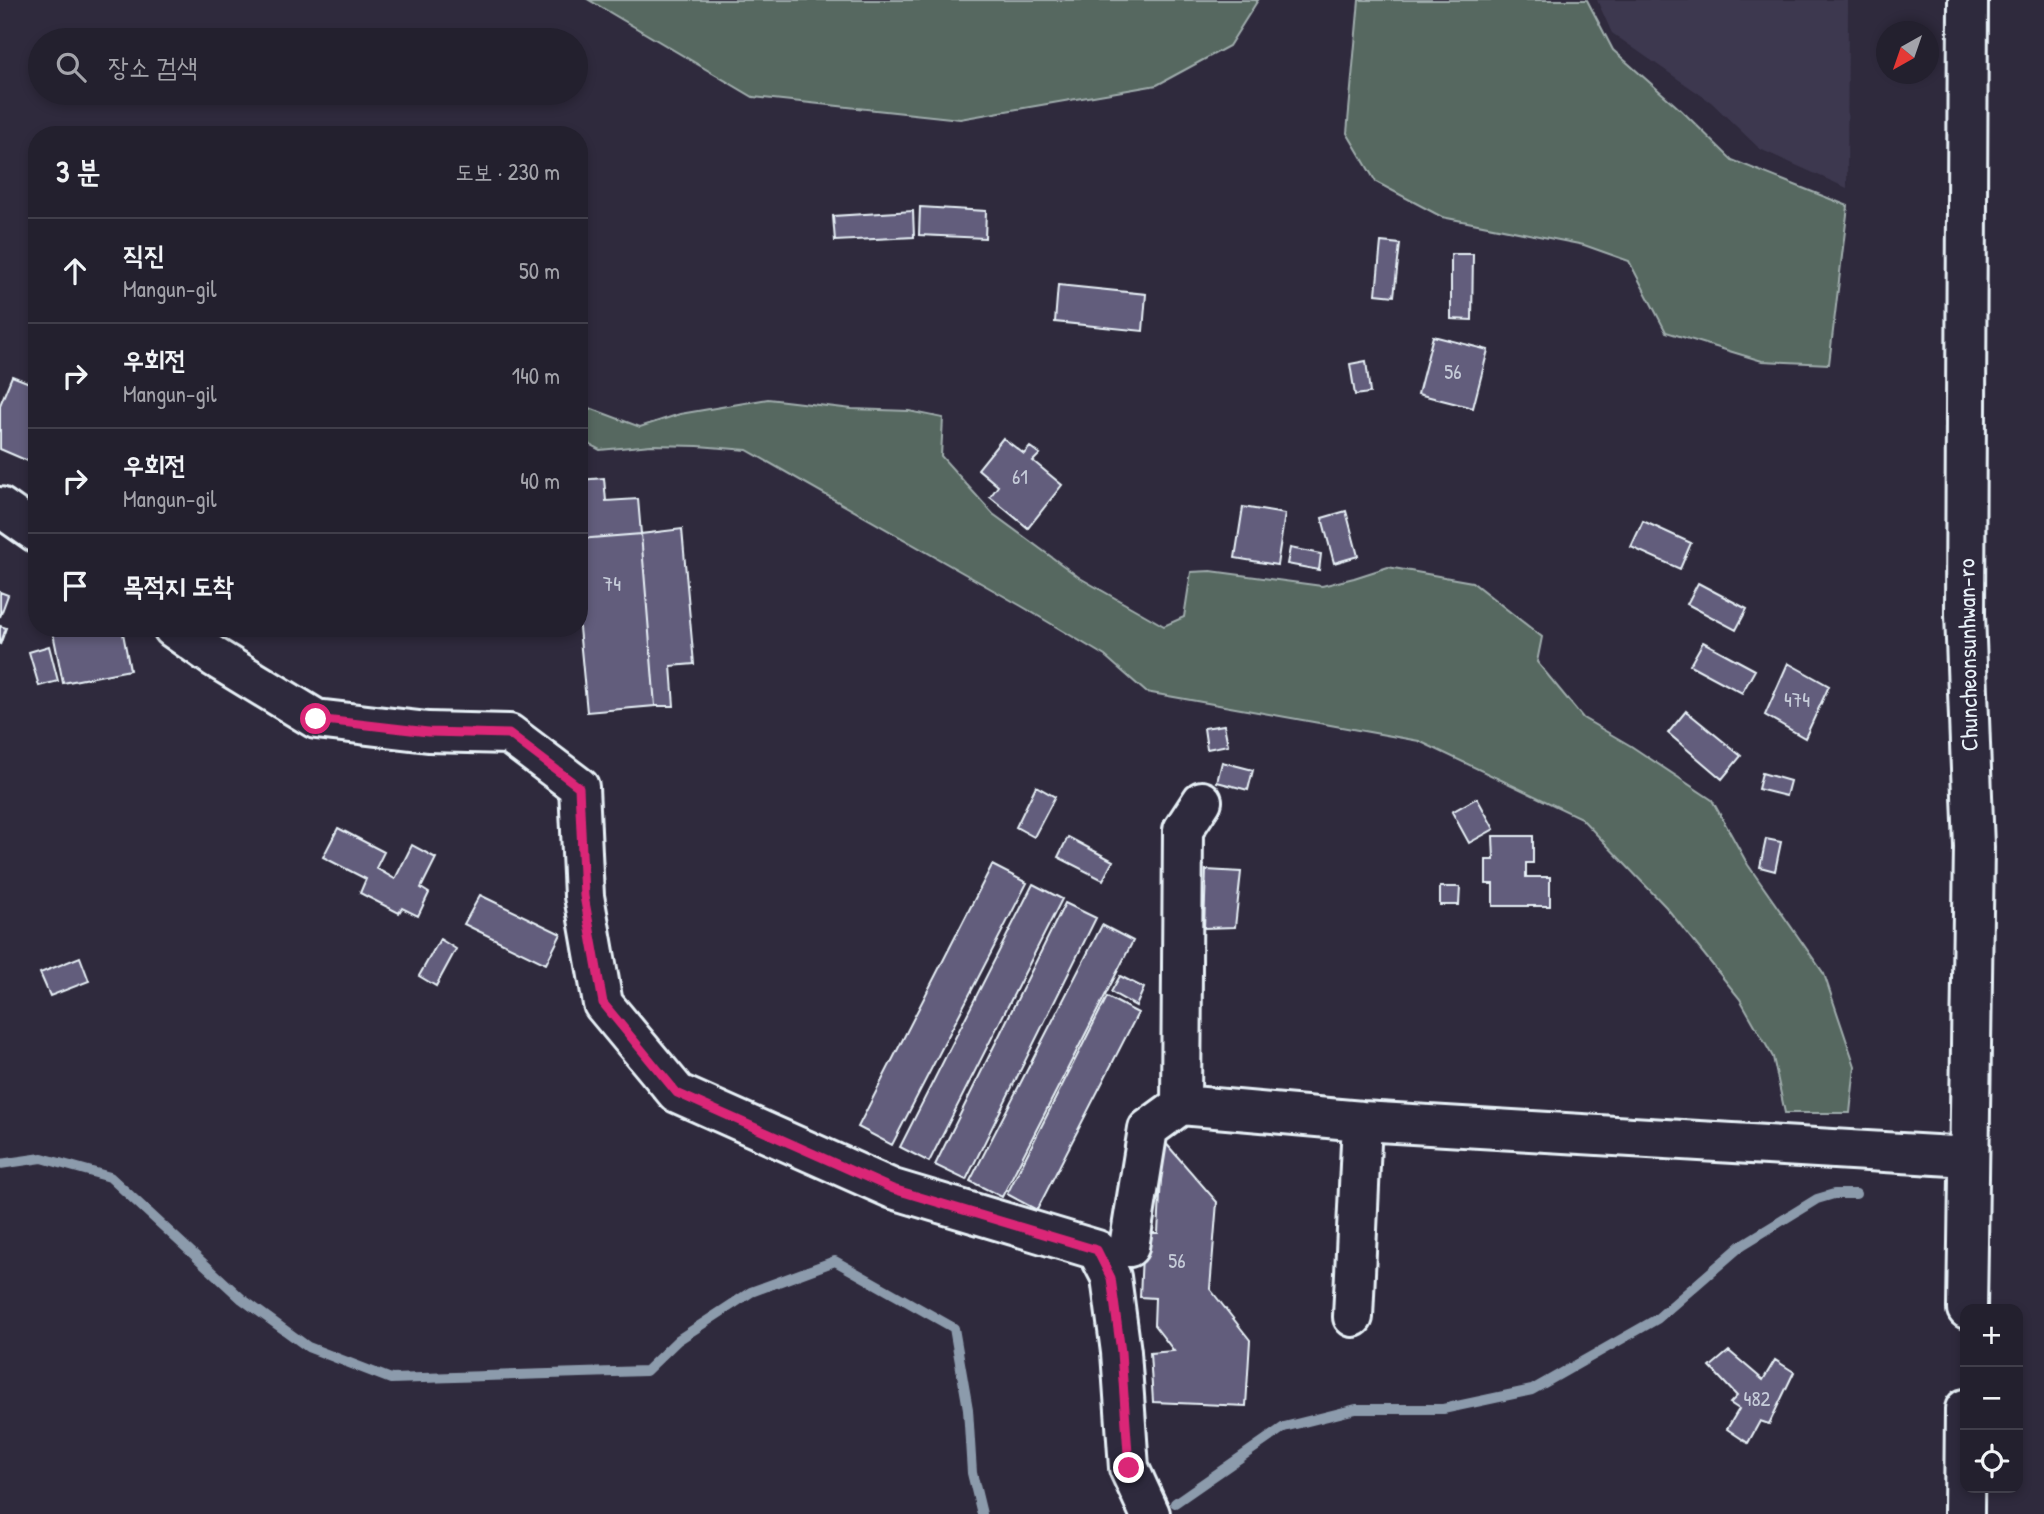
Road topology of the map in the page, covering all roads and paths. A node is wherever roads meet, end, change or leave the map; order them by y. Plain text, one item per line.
1 (1968, 0) edge
2 (0, 507) edge
3 (28, 527) edge
4 (186, 637) edge
5 (1202, 800) dead end
6 (1181, 1105) junction
7 (1362, 1121) junction
8 (1969, 1157) junction
9 (1129, 1247) dead end
10 (1967, 1304) edge
11 (1353, 1317) dead end
12 (1965, 1430) edge
13 (1150, 1514) edge
14 (1964, 1514) edge

1 - 8 street, Chuncheonsunhwan-ro
2 - 3 street
4 - 13 street
5 - 6 street
6 - 7 street
6 - 9 street
7 - 8 street
7 - 11 street
8 - 10 street, Chuncheonsunhwan-ro
12 - 14 street

